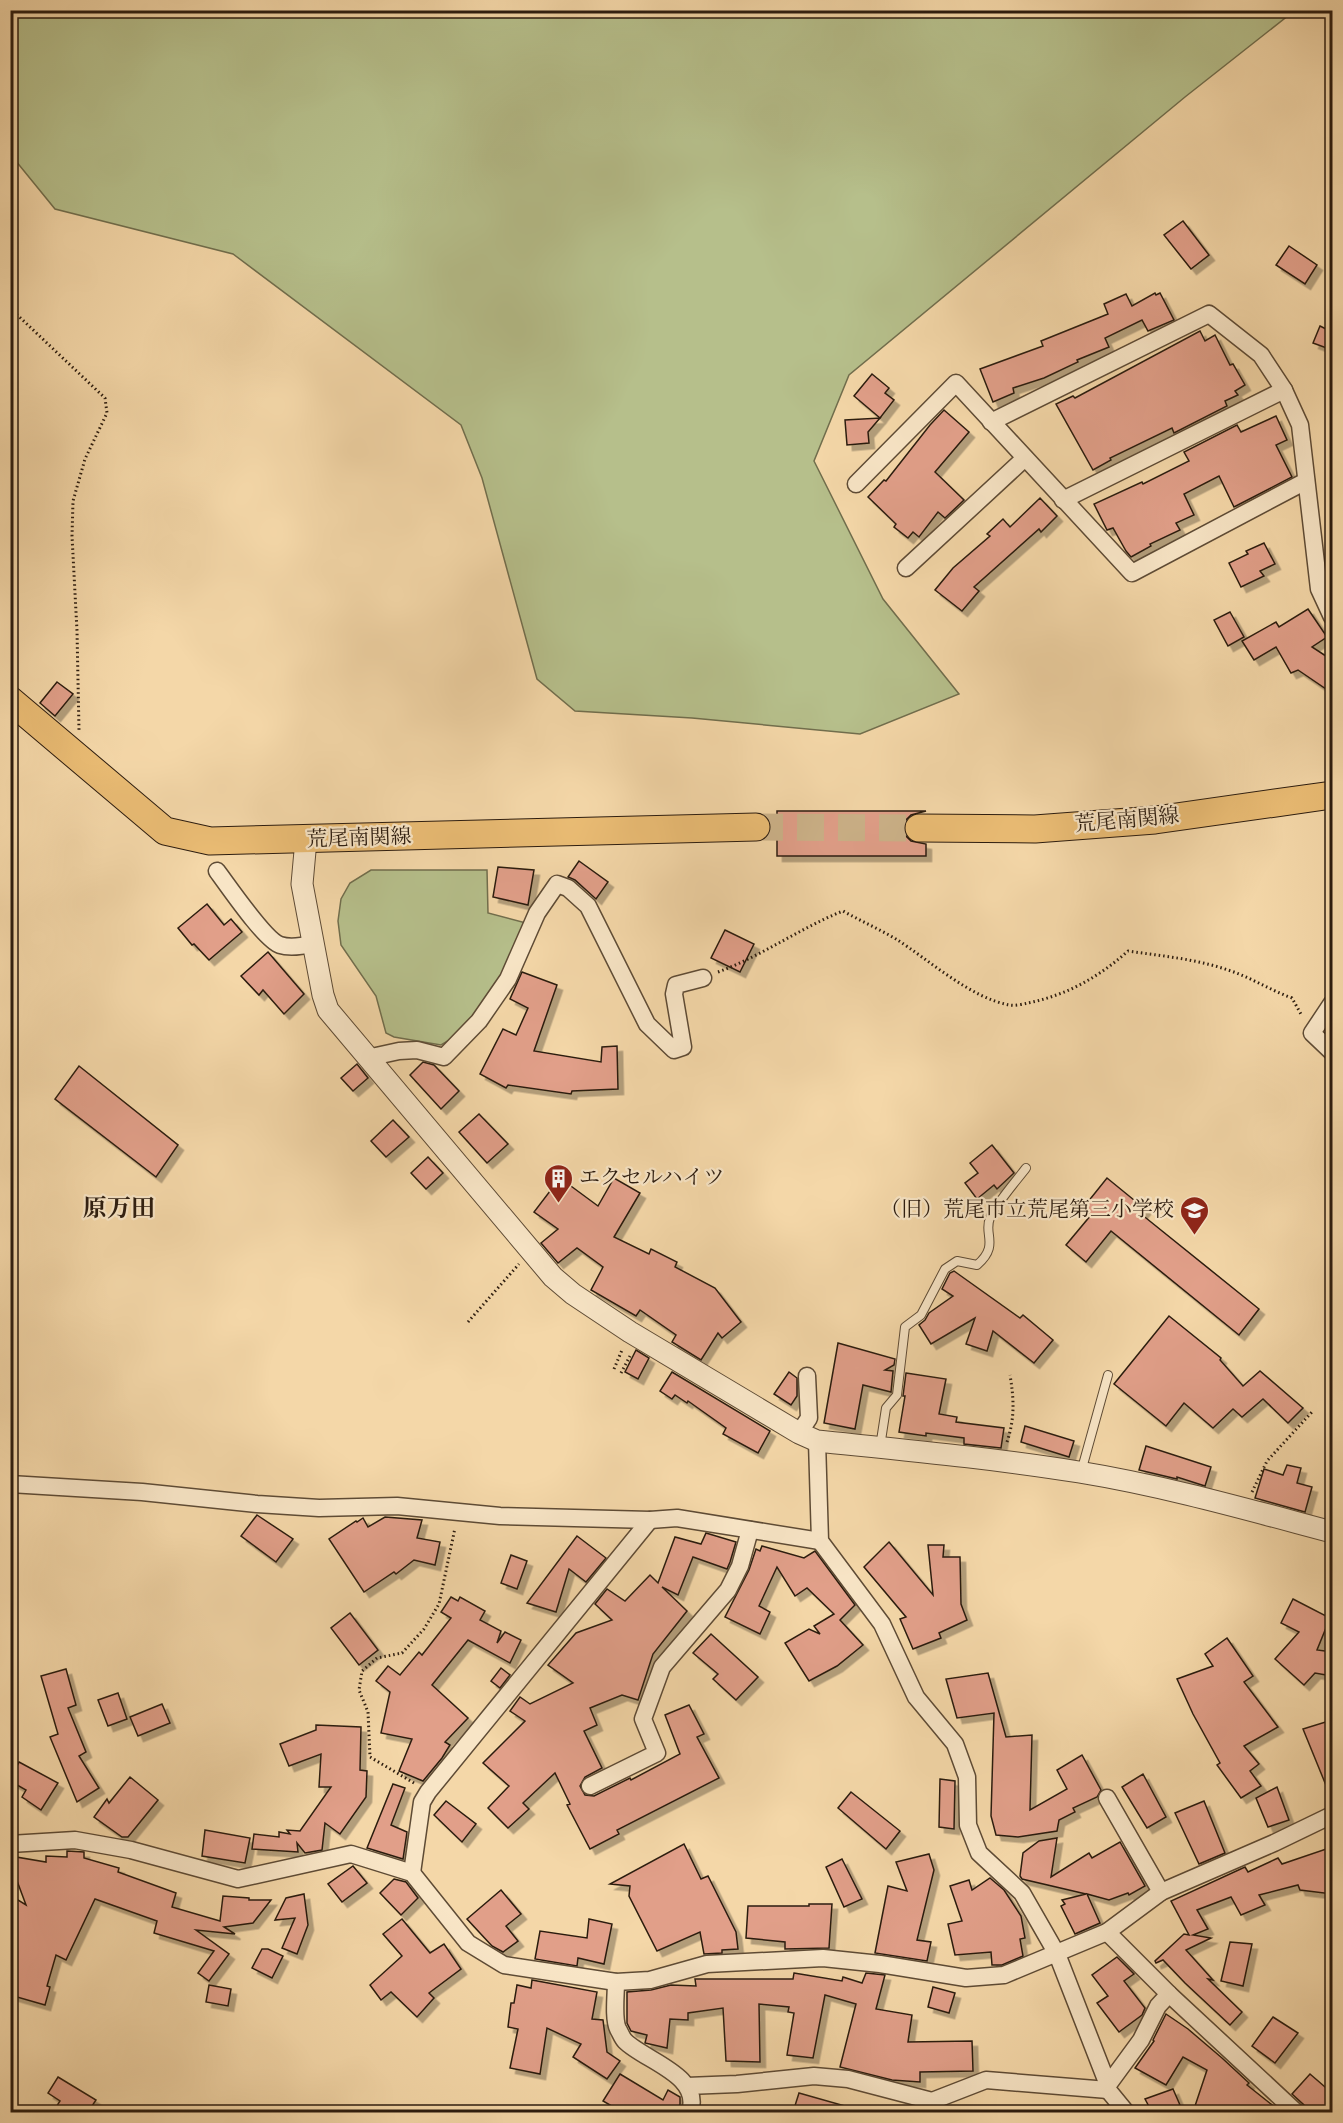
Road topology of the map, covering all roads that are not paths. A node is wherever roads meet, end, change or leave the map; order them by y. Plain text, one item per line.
1 (1284, 390) junction
2 (991, 422) junction
3 (1025, 458) junction
4 (1306, 482) junction
5 (856, 484) dead end
6 (1064, 500) junction
7 (906, 568) dead end
8 (1332, 617) edge
9 (10, 700) edge
10 (1332, 795) edge
11 (756, 827) tunnel mouth
12 (920, 828) tunnel mouth
13 (306, 840) junction
14 (217, 871) dead end
15 (312, 944) junction
16 (703, 978) road end
17 (1332, 1003) edge
18 (1332, 1052) edge
19 (367, 1058) junction
20 (1026, 1168) dead end
21 (1107, 1375) dead end
22 (807, 1376) dead end
23 (808, 1437) junction
24 (880, 1448) junction
25 (1081, 1472) junction
26 (10, 1484) edge
27 (650, 1520) junction
28 (750, 1530) junction
29 (1332, 1532) edge
30 (820, 1534) junction
31 (590, 1786) dead end
32 (1107, 1798) dead end
33 (1332, 1815) edge
34 (10, 1844) edge
35 (412, 1873) junction
36 (1161, 1892) junction
37 (1107, 1932) junction
38 (1057, 1954) junction
39 (616, 1982) junction
40 (1169, 1994) junction
41 (687, 2086) junction
42 (1108, 2087) junction
43 (690, 2112) edge
44 (1126, 2112) edge
45 (1296, 2112) edge

1 - 2 street
1 - 4 street
1 - 6 street
2 - 3 street
2 - 5 street
3 - 6 street
3 - 7 street
4 - 6 street
4 - 8 street
9 - 13 main road, 荒尾南関線
10 - 12 main road, 荒尾南関線
11 - 13 main road, 荒尾南関線
13 - 15 street
14 - 15 street
15 - 19 street
16 - 19 street
17 - 18 street
19 - 23 street
20 - 24 lane
21 - 25 lane
22 - 23 street
23 - 24 street
23 - 30 street
24 - 25 street
25 - 29 street
26 - 27 street
27 - 28 street
27 - 35 street
28 - 30 street
28 - 31 street
30 - 38 street
32 - 36 street
33 - 36 street
34 - 35 street
35 - 39 street
36 - 37 street
37 - 38 street
37 - 40 street
38 - 39 street
38 - 42 street
39 - 41 street
40 - 42 street
40 - 45 street
41 - 42 street
41 - 43 street
42 - 44 street

